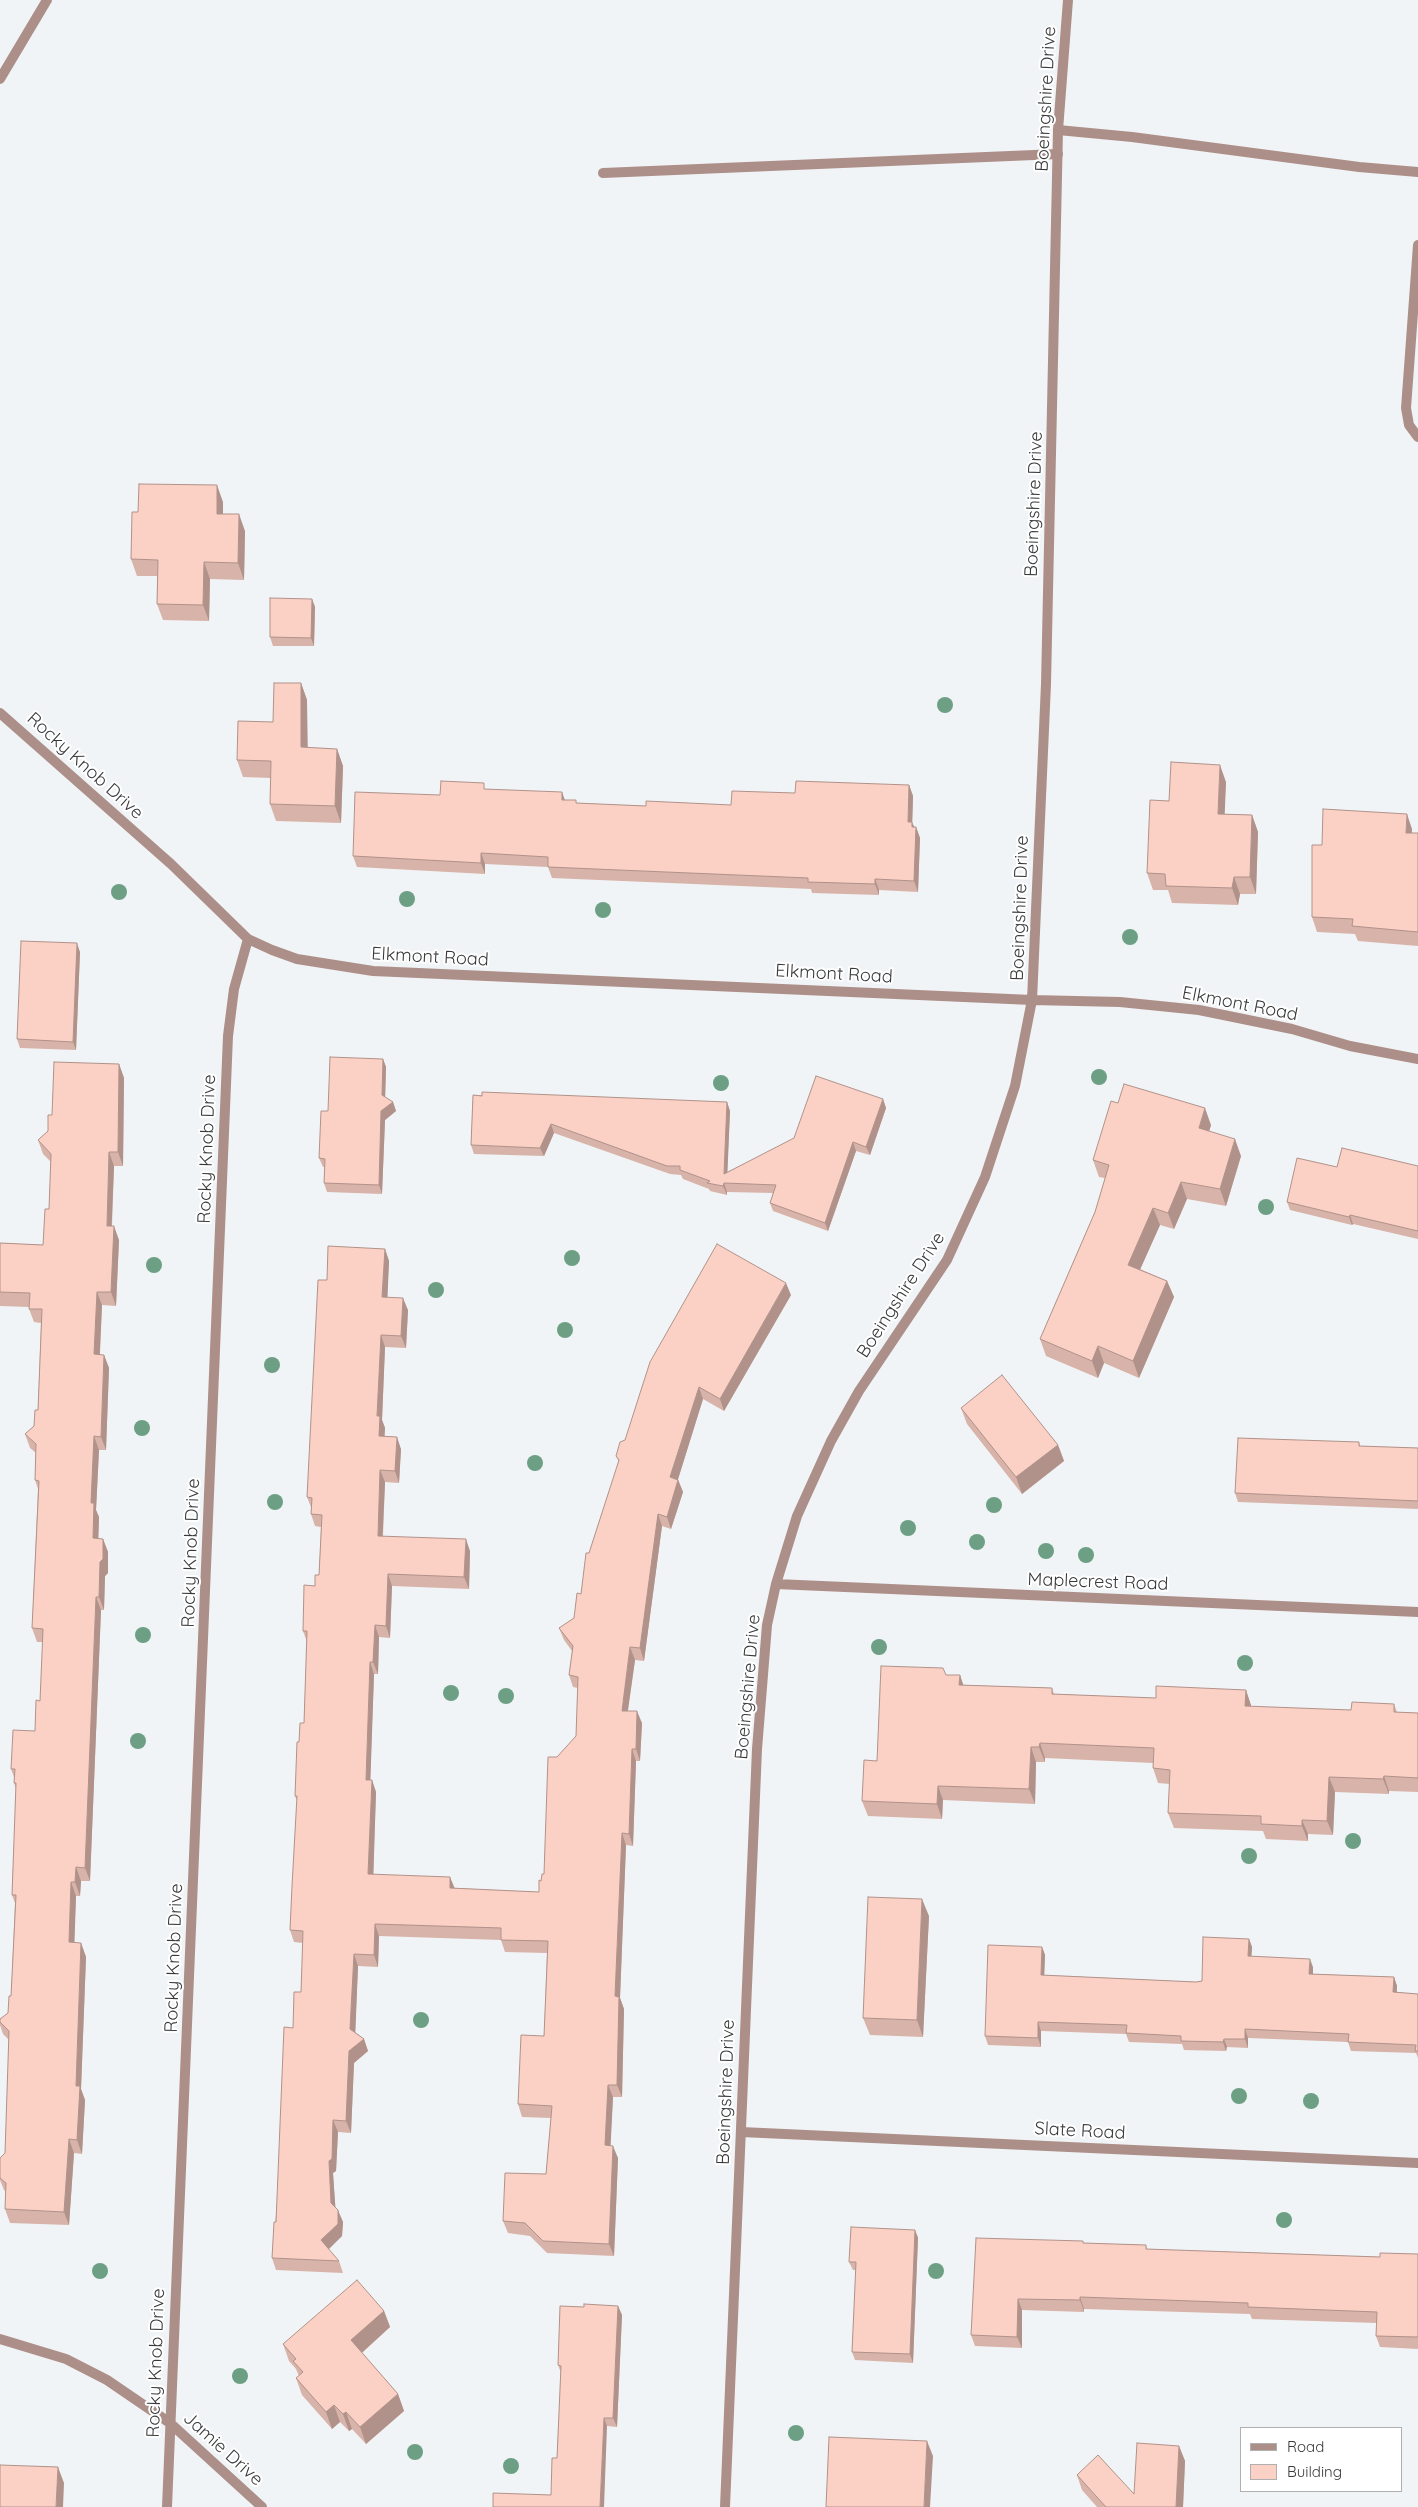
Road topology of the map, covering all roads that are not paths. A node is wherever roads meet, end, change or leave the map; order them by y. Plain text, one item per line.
1 (47, 0) edge
2 (1068, 0) edge
3 (0, 79) edge
4 (1058, 130) junction
5 (1058, 154) junction
6 (1418, 172) edge
7 (602, 173) dead end
8 (1418, 245) edge
9 (1418, 437) edge
10 (0, 713) edge
11 (248, 939) junction
12 (1032, 1000) junction
13 (1418, 1058) edge
14 (776, 1584) junction
15 (1418, 1612) edge
16 (741, 2132) junction
17 (1418, 2163) edge
18 (0, 2340) edge
19 (170, 2423) junction
20 (167, 2507) edge
21 (262, 2507) edge
22 (725, 2507) edge

1 - 3 street
2 - 4 street, Boeingshire Drive
4 - 5 street, Boeingshire Drive
4 - 6 street
5 - 7 street
5 - 12 street, Boeingshire Drive
8 - 9 street
10 - 11 street, Rocky Knob Drive
11 - 12 street, Elkmont Road
11 - 19 street, Rocky Knob Drive
12 - 13 street, Elkmont Road
12 - 14 street, Boeingshire Drive
14 - 15 street, Maplecrest Road
14 - 16 street, Boeingshire Drive
16 - 17 street, Slate Road
16 - 22 street, Boeingshire Drive
18 - 19 street, Jamie Drive
19 - 20 street, Rocky Knob Drive
19 - 21 street, Jamie Drive

